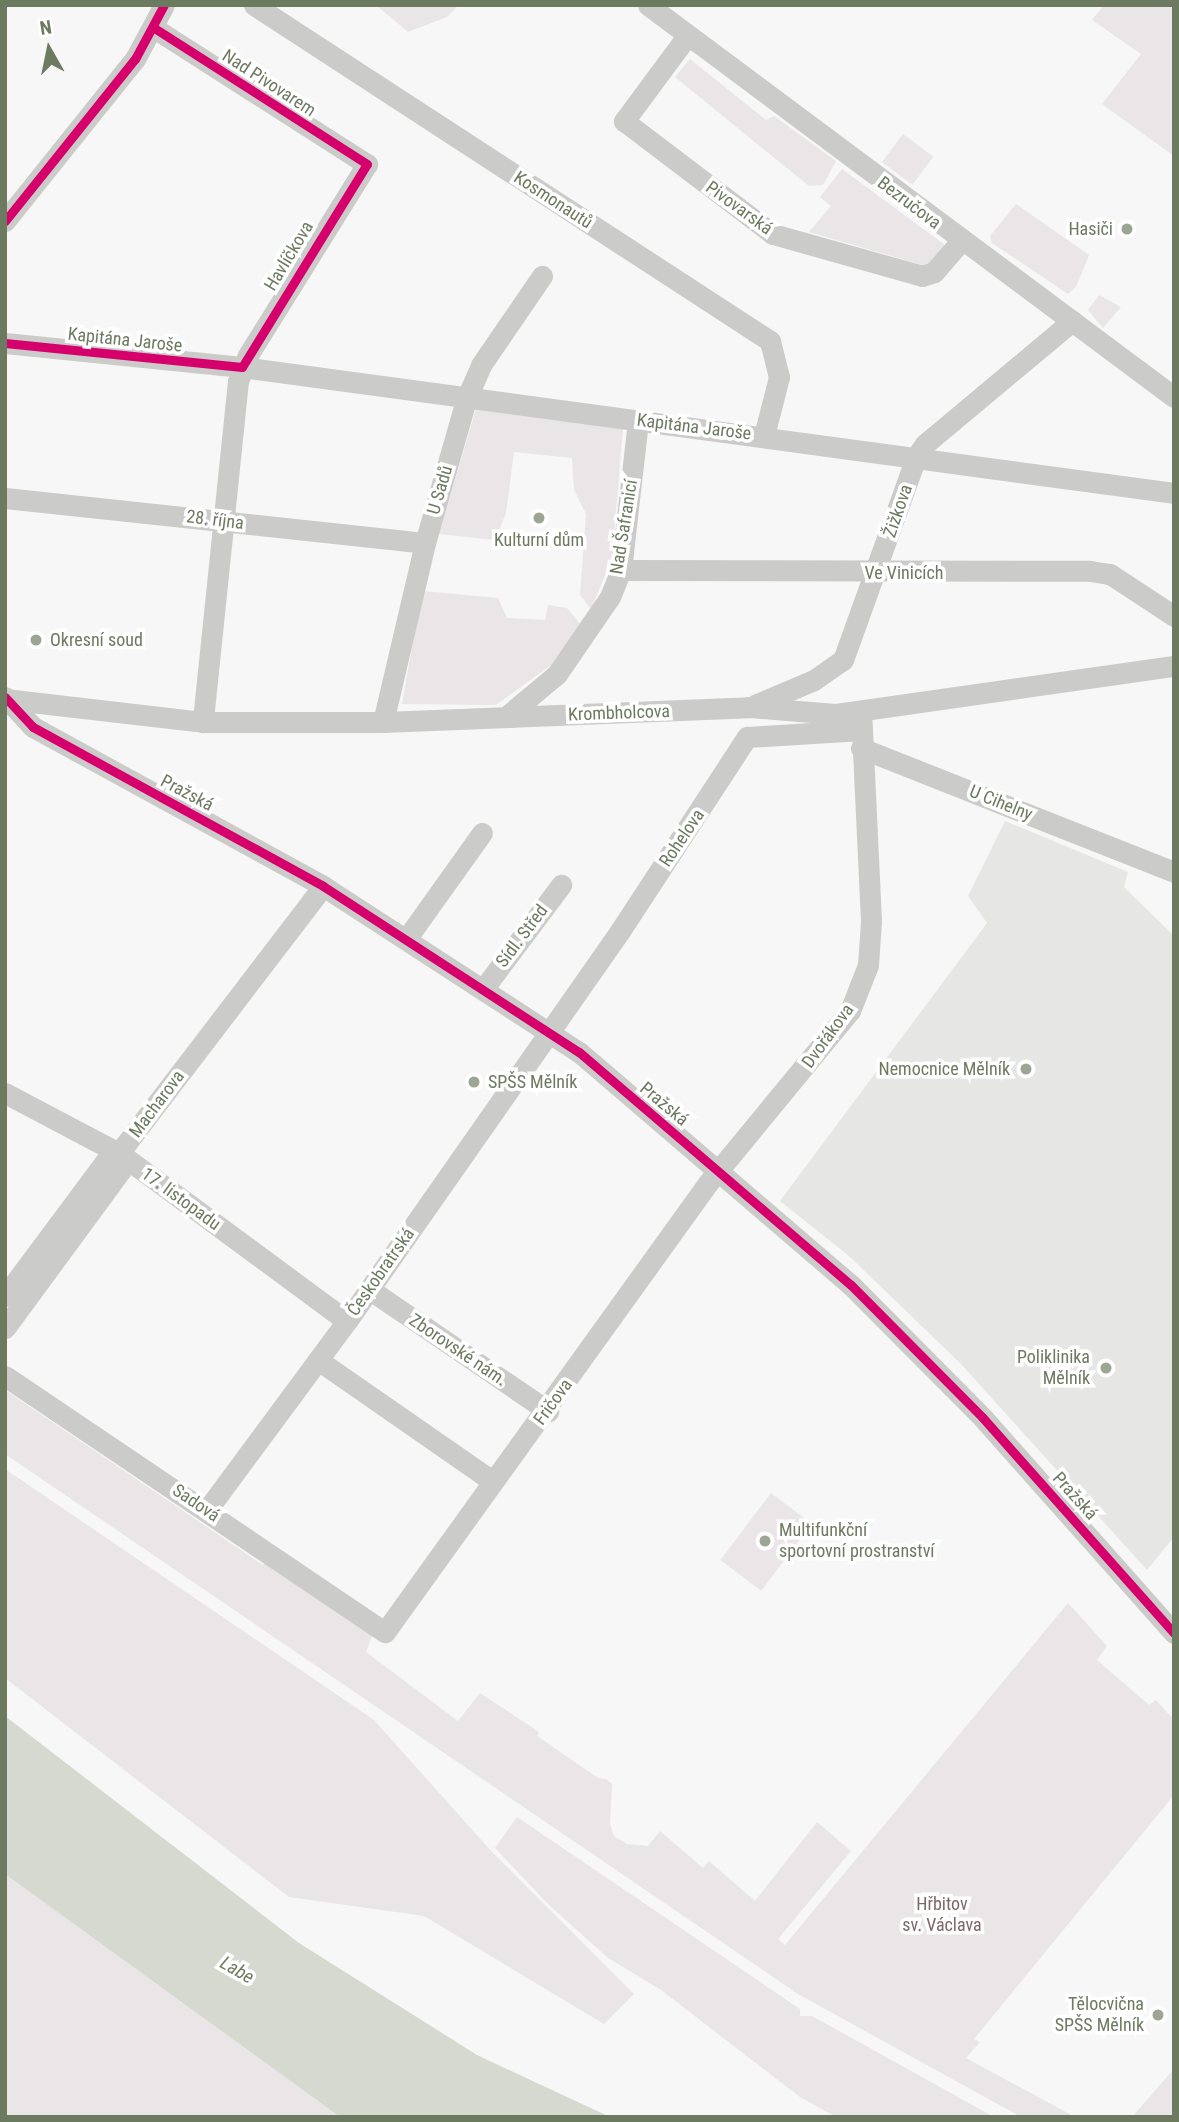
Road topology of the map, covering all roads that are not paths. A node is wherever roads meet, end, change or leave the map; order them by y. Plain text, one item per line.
1 (164, 5) edge
2 (254, 5) edge
3 (648, 5) edge
4 (153, 28) junction
5 (687, 36) junction
6 (367, 164) joint
7 (5, 221) edge
8 (960, 242) junction
9 (542, 276) dead end
10 (1072, 320) junction
11 (5, 343) edge
12 (243, 368) junction
13 (467, 397) junction
14 (1174, 397) edge
15 (638, 420) junction
16 (764, 436) junction
17 (916, 457) junction
18 (1174, 493) edge
19 (5, 498) edge
20 (221, 520) junction
21 (425, 543) junction
22 (621, 570) junction
23 (876, 573) junction
24 (1174, 616) edge
25 (1174, 666) edge
26 (6, 703) edge
27 (61, 704) junction
28 (750, 708) junction
29 (511, 717) junction
30 (202, 722) junction
31 (383, 722) junction
32 (861, 730) junction
33 (41, 732) junction
34 (482, 833) dead end
35 (1171, 864) edge
36 (561, 885) dead end
37 (323, 886) junction
38 (407, 938) junction
39 (484, 988) junction
40 (550, 1031) junction
41 (5, 1093) edge
42 (119, 1153) junction
43 (718, 1171) junction
44 (369, 1289) junction
45 (5, 1296) edge
46 (347, 1321) junction
47 (5, 1328) edge
48 (318, 1360) junction
49 (5, 1376) edge
50 (548, 1411) junction
51 (492, 1481) junction
52 (207, 1510) junction
53 (385, 1632) joint
54 (1174, 1633) edge

1 - 4 street
2 - 16 street, Kosmonautů
3 - 5 street, Bezručova
4 - 6 street, Nad Pivovarem
4 - 7 street
5 - 8 street, Bezručova
5 - 8 street, Pivovarská
6 - 12 street, Havlíčkova
8 - 10 street, Bezručova
9 - 13 street, U Sadů
10 - 14 street, Bezručova
10 - 17 street, Žižkova
11 - 12 street, Kapitána Jaroše
12 - 13 street, Kapitána Jaroše
12 - 20 street, Havlíčkova
13 - 15 street, Kapitána Jaroše
13 - 21 street, U Sadů
15 - 16 street, Kapitána Jaroše
15 - 22 street, Nad Šafranicí
16 - 17 street, Kapitána Jaroše
17 - 18 street, Kapitána Jaroše
17 - 23 street, Žižkova
19 - 20 street, 28. října
20 - 21 street, 28. října
20 - 30 street, Havlíčkova
21 - 31 street, U Sadů
22 - 23 street, Ve Vinicích
22 - 29 street, Nad Šafranicí
23 - 24 street, Ve Vinicích
23 - 28 street, Žižkova
25 - 32 street, Krombholcova
26 - 27 street, Krombholcova
26 - 33 street, Pražská
27 - 30 street, Krombholcova
27 - 33 street
28 - 29 street, Krombholcova
28 - 32 street, Krombholcova
29 - 31 street, Krombholcova
30 - 31 street, Krombholcova
32 - 35 street, U Cihelny
32 - 40 street, Rohelova
32 - 43 street, Dvořákova
33 - 37 street, Pražská
34 - 38 street
36 - 39 street, Sídl. Střed
37 - 38 street, Pražská
37 - 42 street, Macharova
38 - 39 street, Pražská
39 - 40 street, Pražská
40 - 43 street, Pražská
40 - 44 street, Českobratrská
41 - 42 street, 17. listopadu
42 - 45 street
42 - 46 street, 17. listopadu
42 - 47 street, Macharova
43 - 50 street, Fričova
43 - 54 street, Pražská
44 - 46 street, Českobratrská
44 - 50 street, Zborovské nám.
46 - 48 street, Českobratrská
48 - 51 street
48 - 52 street, Českobratrská
49 - 52 street, Sadová
50 - 51 street, Fričova
51 - 53 street, Fričova
52 - 53 street, Sadová

